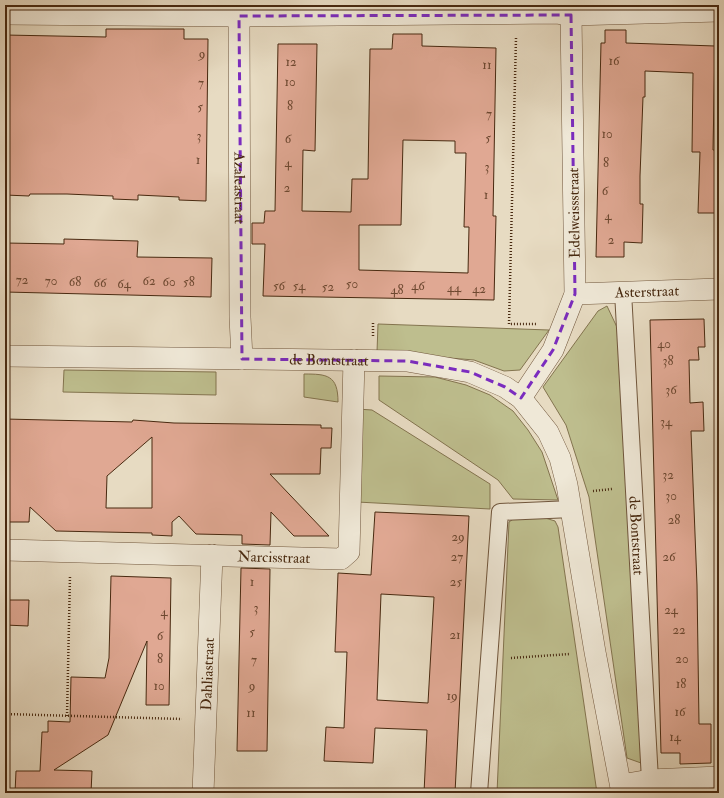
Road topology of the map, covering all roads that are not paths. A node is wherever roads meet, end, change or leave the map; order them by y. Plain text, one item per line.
1 (719, 11) edge
2 (5, 14) edge
3 (571, 15) junction
4 (239, 16) junction
5 (719, 289) edge
6 (623, 292) junction
7 (575, 294) junction
8 (5, 356) edge
9 (242, 359) junction
10 (354, 360) junction
11 (521, 398) junction
12 (570, 502) junction
13 (5, 550) edge
14 (212, 555) junction
15 (719, 778) edge
16 (650, 780) junction
17 (622, 789) edge
18 (203, 793) edge
19 (479, 793) edge

1 - 3 street
2 - 4 street
3 - 4 street
3 - 7 street, Edelweissstraat
4 - 9 street, Azaleastraat
5 - 6 street, Asterstraat
6 - 7 street, Asterstraat
6 - 16 street, de Bontstraat
7 - 11 street, Edelweissstraat
8 - 9 street, de Bontstraat
9 - 10 street, de Bontstraat
10 - 11 street, de Bontstraat
10 - 14 street, Narcisstraat
11 - 12 street, de Bontstraat
12 - 17 street, de Bontstraat
12 - 19 street
13 - 14 street, Narcisstraat
14 - 18 street, Dahliastraat
15 - 16 street
16 - 17 street

